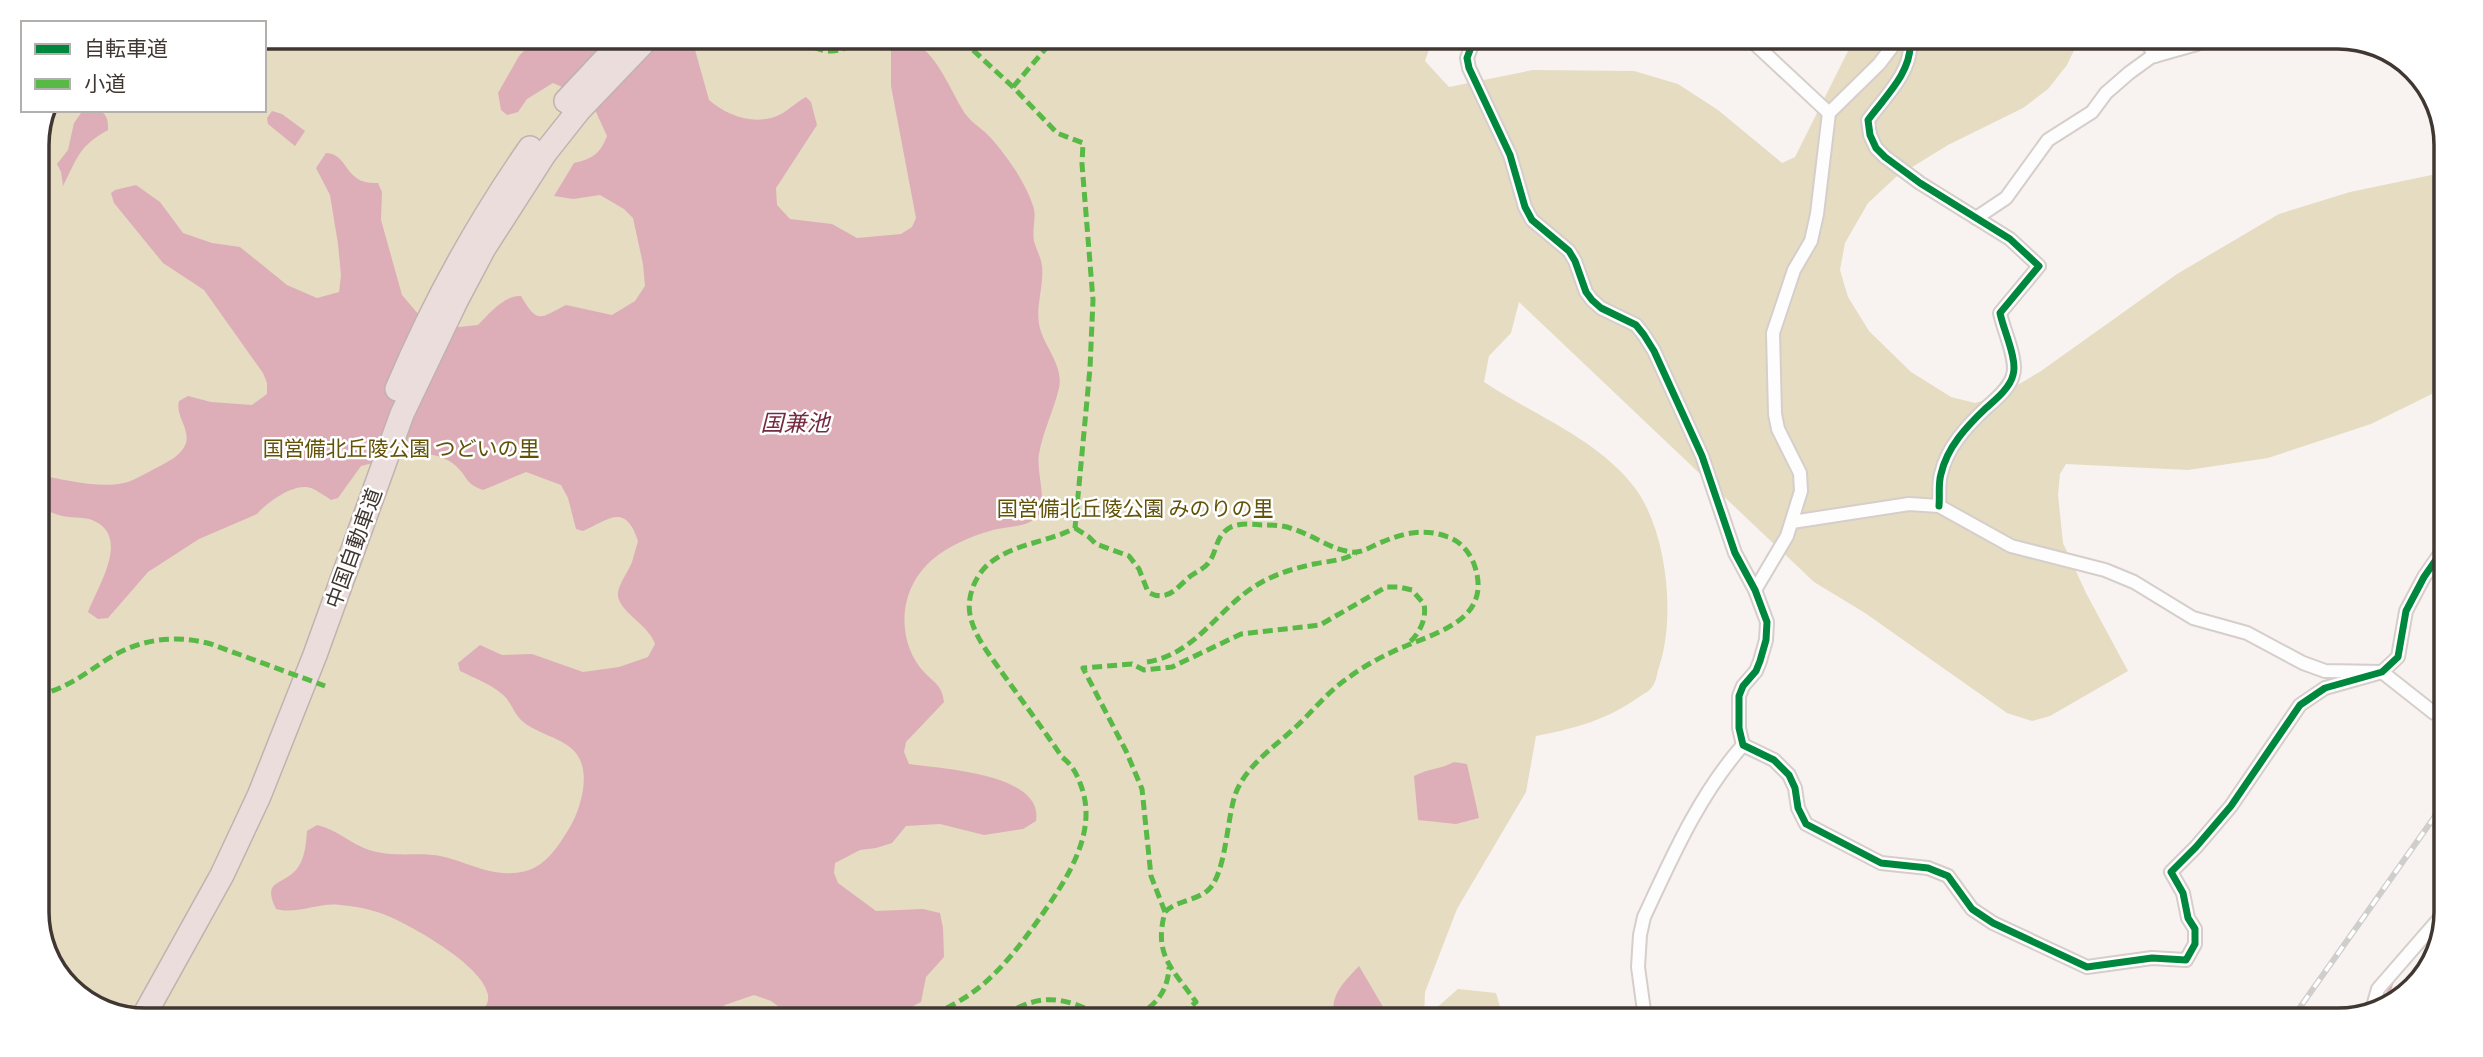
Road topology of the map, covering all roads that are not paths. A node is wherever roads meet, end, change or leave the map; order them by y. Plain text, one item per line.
1 (616, 49) edge
2 (635, 49) edge
3 (1470, 49) edge
4 (1760, 49) edge
5 (1890, 49) edge
6 (1910, 49) edge
7 (2151, 49) edge
8 (2181, 49) edge
9 (2155, 57) junction
10 (574, 104) junction
11 (1829, 113) junction
12 (1976, 218) junction
13 (375, 465) junction
14 (1939, 506) junction
15 (1792, 522) junction
16 (2434, 563) edge
17 (1755, 590) junction
18 (2382, 672) junction
19 (2434, 713) dead end
20 (1743, 745) junction
21 (2432, 926) edge
22 (2375, 1001) edge
23 (133, 1007) edge
24 (148, 1008) edge
25 (1644, 1008) edge

1 - 10 highway, 中国自動車道
2 - 10 highway, 中国自動車道
3 - 17 street
4 - 11 street
5 - 11 street
6 - 12 street
7 - 9 street
8 - 9 street
9 - 12 street
10 - 13 highway, 中国自動車道
11 - 15 street
12 - 14 street
13 - 23 highway, 中国自動車道
13 - 24 highway, 中国自動車道
14 - 15 street
14 - 18 street
15 - 17 street
16 - 18 street
17 - 20 street
18 - 19 street
18 - 20 street
20 - 25 street
21 - 22 street

